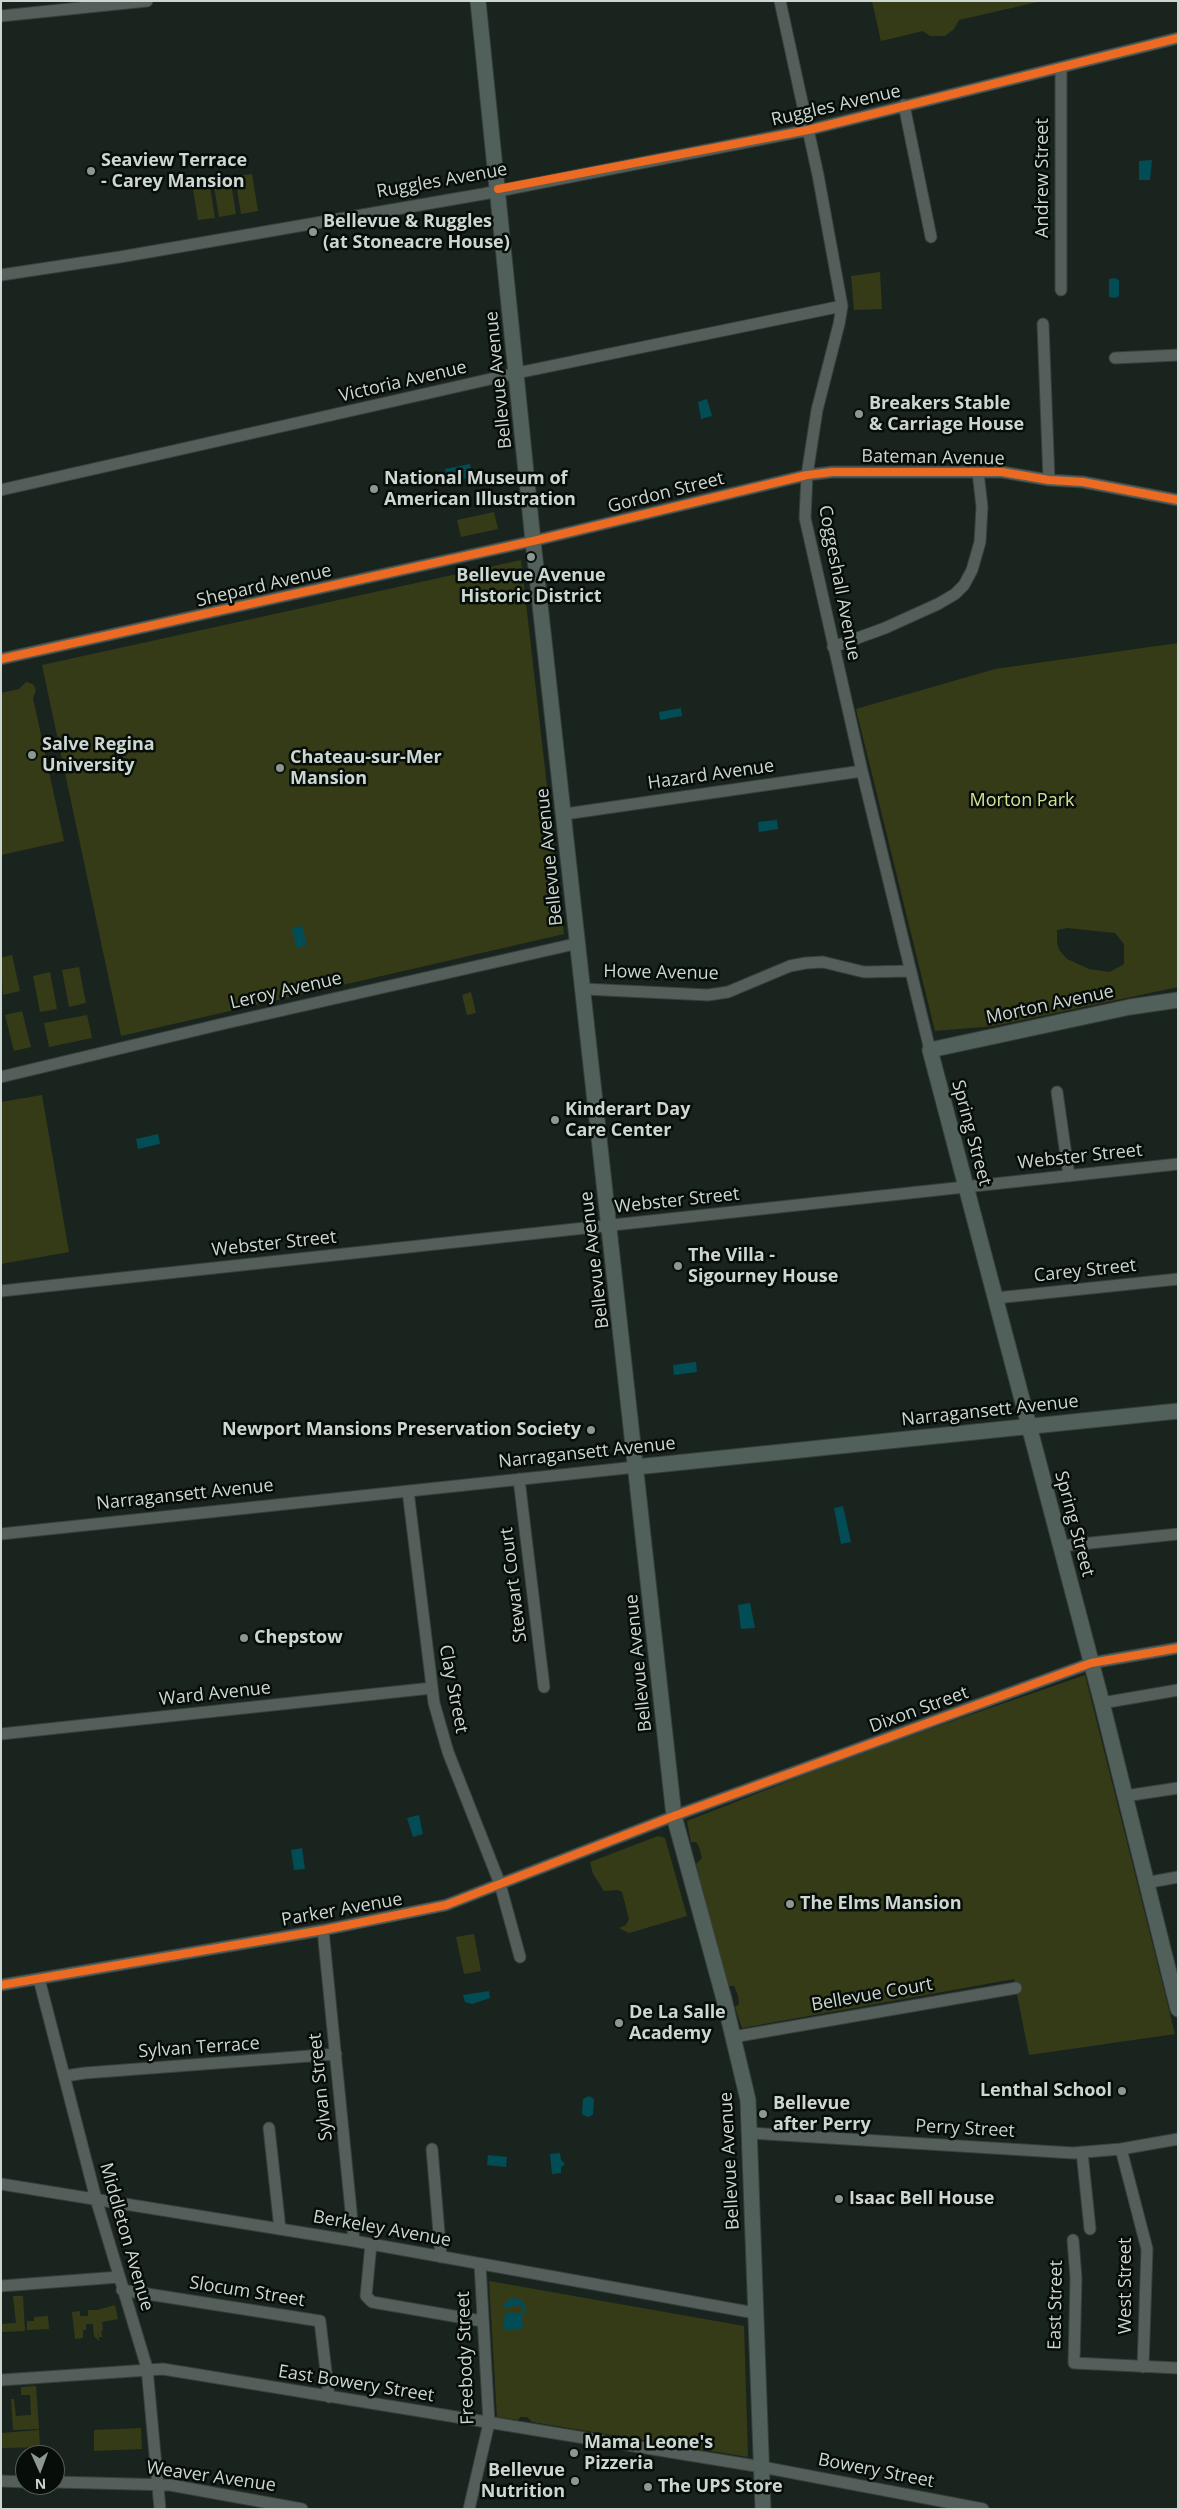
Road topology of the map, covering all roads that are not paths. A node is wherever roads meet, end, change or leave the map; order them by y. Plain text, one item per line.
1 (147, 1) edge
2 (478, 1) edge
3 (780, 1) edge
4 (1, 16) edge
5 (1178, 38) edge
6 (1060, 66) junction
7 (904, 106) junction
8 (808, 130) junction
9 (498, 189) junction
10 (931, 237) dead end
11 (1, 275) edge
12 (1061, 290) dead end
13 (842, 306) junction
14 (1043, 324) dead end
15 (1178, 355) edge
16 (1115, 358) dead end
17 (517, 373) junction
18 (978, 472) junction
19 (806, 475) junction
20 (1048, 480) junction
21 (1, 490) edge
22 (1178, 500) edge
23 (533, 540) junction
24 (833, 647) junction
25 (1, 659) edge
26 (862, 771) junction
27 (565, 814) junction
28 (579, 943) junction
29 (911, 971) junction
30 (584, 989) junction
31 (1178, 1000) edge
32 (930, 1050) junction
33 (1, 1077) edge
34 (1058, 1092) dead end
35 (1178, 1164) edge
36 (1069, 1176) junction
37 (966, 1186) junction
38 (610, 1226) junction
39 (1178, 1280) edge
40 (1, 1291) edge
41 (996, 1298) junction
42 (1178, 1411) edge
43 (1029, 1425) junction
44 (636, 1467) junction
45 (519, 1479) junction
46 (408, 1491) junction
47 (1, 1534) edge
48 (1178, 1534) edge
49 (1061, 1546) junction
50 (1178, 1648) edge
51 (1091, 1663) junction
52 (544, 1687) dead end
53 (432, 1688) junction
54 (1178, 1690) edge
55 (1102, 1703) junction
56 (1, 1734) edge
57 (1178, 1788) edge
58 (1125, 1796) junction
59 (674, 1816) junction
60 (1178, 1877) edge
61 (1145, 1883) junction
62 (500, 1884) junction
63 (323, 1930) junction
64 (520, 1957) dead end
65 (1173, 1973) edge
66 (39, 1979) junction
67 (1, 1985) edge
68 (1016, 1988) dead end
69 (1178, 2009) edge
70 (734, 2037) junction
71 (336, 2054) junction
72 (65, 2076) junction
73 (269, 2128) dead end
74 (750, 2133) junction
75 (1178, 2139) edge
76 (432, 2148) dead end
77 (1121, 2149) junction
78 (1082, 2152) junction
79 (1, 2184) edge
80 (96, 2198) junction
81 (1090, 2228) dead end
82 (280, 2229) junction
83 (1073, 2240) dead end
84 (354, 2241) junction
85 (371, 2244) junction
86 (441, 2257) junction
87 (480, 2264) junction
88 (119, 2277) junction
89 (1, 2286) edge
90 (122, 2290) junction
91 (756, 2313) junction
92 (482, 2321) junction
93 (1143, 2367) junction
94 (147, 2368) junction
95 (1178, 2368) edge
96 (1, 2380) edge
97 (329, 2397) junction
98 (489, 2423) junction
99 (762, 2467) junction
100 (1, 2481) edge
101 (15, 2482) edge
102 (65, 2482) edge
103 (158, 2485) junction
104 (160, 2509) edge
105 (302, 2509) edge
106 (470, 2509) edge
107 (763, 2509) edge
108 (984, 2509) edge

1 - 4 street
2 - 9 main road, Bellevue Avenue
3 - 8 street, Coggeshall Avenue
5 - 6 street, Ruggles Avenue
6 - 7 street, Ruggles Avenue
6 - 12 street, Andrew Street
7 - 8 street, Ruggles Avenue
7 - 10 street
8 - 9 street, Ruggles Avenue
8 - 13 street, Coggeshall Avenue
9 - 11 street, Ruggles Avenue
9 - 17 main road, Bellevue Avenue
13 - 17 street, Victoria Avenue
13 - 19 street, Coggeshall Avenue
14 - 20 street
15 - 16 street
17 - 21 street, Victoria Avenue
17 - 23 main road, Bellevue Avenue
18 - 19 street, Bateman Avenue
18 - 20 street, Bateman Avenue
18 - 24 street
19 - 23 street, Gordon Street
19 - 24 street, Coggeshall Avenue
20 - 22 street, Bateman Avenue
23 - 25 street, Shepard Avenue
23 - 27 main road, Bellevue Avenue
24 - 26 street, Coggeshall Avenue
26 - 27 street, Hazard Avenue
26 - 29 street, Coggeshall Avenue
27 - 28 main road, Bellevue Avenue
28 - 30 main road, Bellevue Avenue
28 - 33 street, Leroy Avenue
29 - 30 street, Howe Avenue
29 - 32 street, Coggeshall Avenue
30 - 38 main road, Bellevue Avenue
31 - 32 main road, Morton Avenue
32 - 37 main road, Spring Street
34 - 36 street
35 - 36 street, Webster Street
36 - 37 street, Webster Street
37 - 38 street, Webster Street
37 - 41 main road, Spring Street
38 - 40 street, Webster Street
38 - 44 main road, Bellevue Avenue
39 - 41 street, Carey Street
41 - 43 main road, Spring Street
42 - 43 main road, Narragansett Avenue
43 - 44 main road, Narragansett Avenue
43 - 49 main road, Spring Street
44 - 45 street, Narragansett Avenue
44 - 59 main road, Bellevue Avenue
45 - 46 street, Narragansett Avenue
45 - 52 street, Stewart Court
46 - 47 street, Narragansett Avenue
46 - 53 street, Clay Street
48 - 49 street
49 - 51 main road, Spring Street
50 - 51 street, Dixon Street
51 - 55 main road, Spring Street
51 - 59 street, Dixon Street
53 - 56 street, Ward Avenue
53 - 62 street, Clay Street
54 - 55 street
55 - 58 main road, Spring Street
57 - 58 street
58 - 61 main road, Spring Street
59 - 62 street, Parker Avenue
59 - 70 main road, Bellevue Avenue
60 - 61 street
61 - 65 main road, Spring Street
62 - 63 street, Parker Avenue
62 - 64 street, Clay Street
63 - 66 street, Parker Avenue
63 - 71 street, Sylvan Street
65 - 69 main road, Spring Street
66 - 67 street, Parker Avenue
66 - 72 street, Middleton Avenue
68 - 70 street, Bellevue Court
70 - 74 main road, Bellevue Avenue
71 - 72 street, Sylvan Terrace
71 - 84 street, Sylvan Street
72 - 80 street, Middleton Avenue
73 - 82 street
74 - 78 street, Perry Street
74 - 91 main road, Bellevue Avenue
75 - 77 street, Perry Street
76 - 86 street
77 - 78 street, Perry Street
77 - 93 street, West Street
78 - 81 street
79 - 80 street, Berkeley Avenue
80 - 82 street, Berkeley Avenue
80 - 88 street, Middleton Avenue
82 - 84 street, Berkeley Avenue
83 - 93 street, East Street
84 - 85 street, Berkeley Avenue
85 - 86 street, Berkeley Avenue
85 - 92 street
86 - 87 street, Berkeley Avenue
87 - 91 street, Berkeley Avenue
87 - 92 street, Freebody Street
88 - 89 street
88 - 90 street, Middleton Avenue
90 - 94 street, Middleton Avenue
90 - 97 street, Slocum Street
91 - 99 main road, Bellevue Avenue
92 - 98 street, Freebody Street
93 - 95 street
94 - 96 street, East Bowery Street
94 - 97 street, East Bowery Street
94 - 103 street, Middleton Avenue
97 - 98 street, East Bowery Street
98 - 99 street, East Bowery Street
98 - 106 street, Freebody Street
99 - 107 main road, Bellevue Avenue
99 - 108 street, Bowery Street
100 - 101 street
102 - 103 street, Weaver Avenue
103 - 104 street, Middleton Avenue
103 - 105 street, Weaver Avenue

